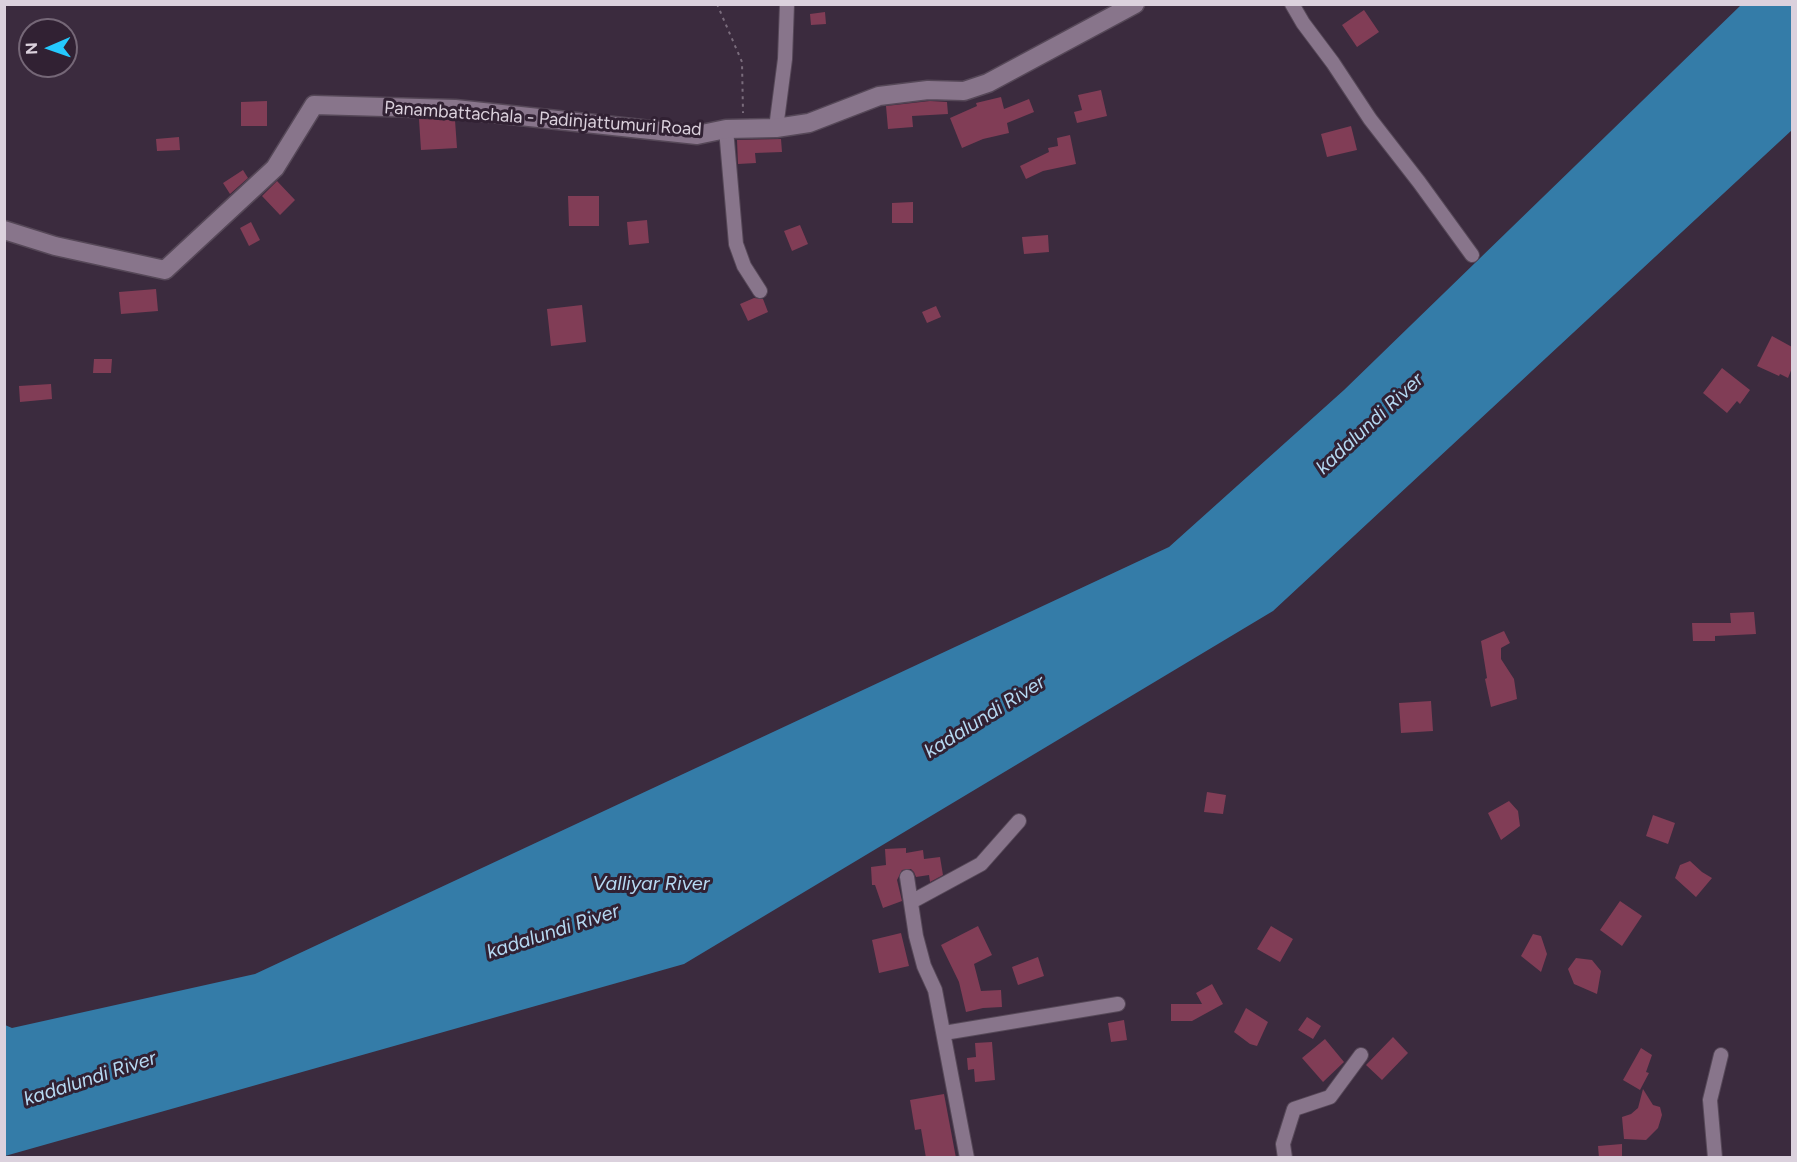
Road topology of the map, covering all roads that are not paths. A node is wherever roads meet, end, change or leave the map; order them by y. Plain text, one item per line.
1 (787, 4) edge
2 (1135, 4) edge
3 (1292, 4) edge
4 (735, 128) junction
5 (776, 128) junction
6 (4, 230) edge
7 (1472, 255) dead end
8 (760, 291) dead end
9 (1019, 821) dead end
10 (907, 877) dead end
11 (911, 902) junction
12 (1118, 1004) dead end
13 (944, 1033) junction
14 (1362, 1055) dead end
15 (1721, 1055) dead end
16 (967, 1158) edge
17 (1286, 1158) edge
18 (1715, 1158) edge

1 - 5 street
2 - 5 main road, Panambattachala - Padinjattumuri Road
3 - 7 street
4 - 5 main road, Panambattachala - Padinjattumuri Road
4 - 6 main road, Panambattachala - Padinjattumuri Road
4 - 8 street
9 - 11 street
10 - 11 street
11 - 13 street
12 - 13 street
13 - 16 street
14 - 17 street
15 - 18 street

